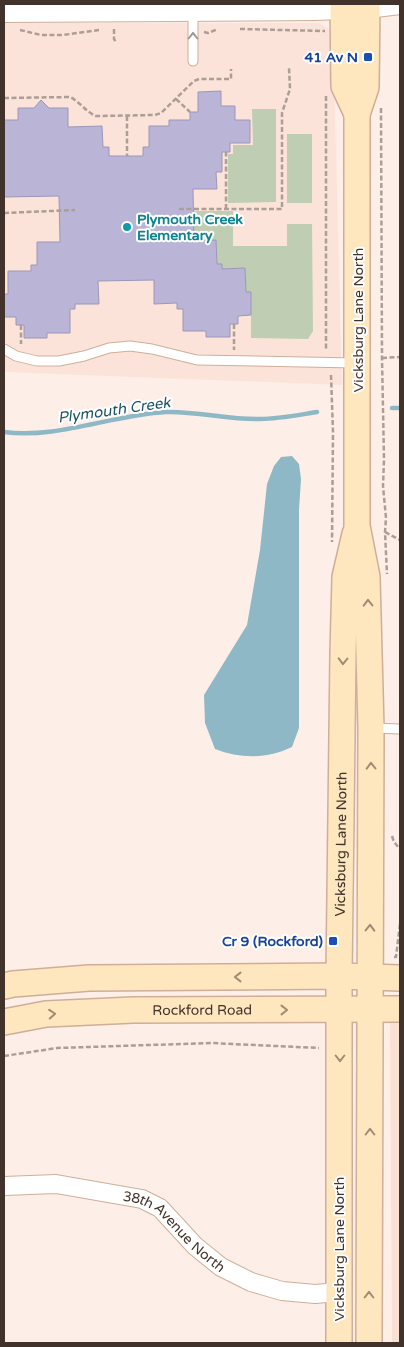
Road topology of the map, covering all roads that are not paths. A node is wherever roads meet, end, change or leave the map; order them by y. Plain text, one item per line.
1 (400, 5) edge
2 (355, 7) edge
3 (193, 12) junction
4 (4, 13) edge
5 (193, 61) dead end
6 (4, 349) edge
7 (370, 360) junction
8 (357, 526) junction
9 (371, 728) junction
10 (400, 729) edge
11 (339, 976) junction
12 (370, 977) junction
13 (400, 978) edge
14 (4, 986) edge
15 (340, 1009) junction
16 (370, 1009) junction
17 (400, 1009) edge
18 (4, 1022) edge
19 (4, 1186) edge
20 (339, 1292) junction
21 (339, 1343) edge
22 (369, 1343) edge

1 - 2 street
2 - 3 street
2 - 7 main road, Vicksburg Lane North
3 - 4 street
5 -> 3 lane
6 - 7 lane
7 - 8 main road, Vicksburg Lane North
9 -> 8 main road, Vicksburg Lane North
8 -> 11 main road, Vicksburg Lane North
9 - 10 lane
12 -> 9 main road, Vicksburg Lane North
11 - 12 main road
11 -> 14 main road
11 - 15 main road, Vicksburg Lane North
12 - 13 main road
12 - 16 main road, Vicksburg Lane North
15 - 16 main road, Rockford Road
18 -> 15 main road, Rockford Road
15 -> 20 main road, Vicksburg Lane North
16 - 17 main road, Rockford Road
22 -> 16 main road, Vicksburg Lane North
19 - 20 street, 38th Avenue North
20 - 21 main road, Vicksburg Lane North

